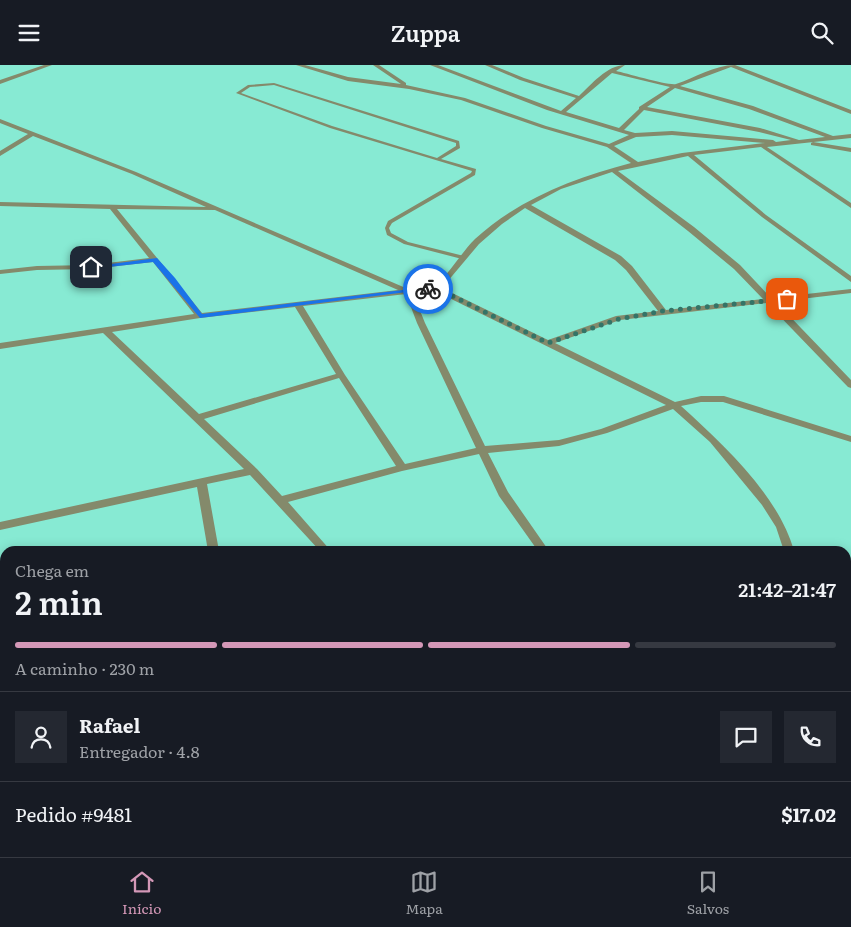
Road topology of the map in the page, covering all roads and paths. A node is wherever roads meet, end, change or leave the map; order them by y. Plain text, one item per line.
1 (48, 65) edge
2 (299, 65) edge
3 (376, 65) edge
4 (433, 65) edge
5 (488, 65) edge
6 (622, 65) edge
7 (730, 65) edge
8 (25, 67) dead end
9 (32, 70) junction
10 (611, 71) junction
11 (0, 82) edge
12 (673, 86) junction
13 (409, 87) junction
14 (580, 99) junction
15 (641, 108) junction
16 (851, 111) edge
17 (562, 113) junction
18 (0, 121) edge
19 (11, 127) junction
20 (0, 129) edge
21 (621, 130) junction
22 (30, 135) junction
23 (635, 135) junction
24 (851, 136) edge
25 (833, 138) junction
26 (803, 142) junction
27 (783, 143) junction
28 (609, 146) junction
29 (764, 147) junction
30 (850, 150) edge
31 (0, 154) edge
32 (690, 155) junction
33 (438, 159) junction
34 (637, 164) junction
35 (612, 169) junction
36 (0, 203) edge
37 (525, 205) junction
38 (851, 206) edge
39 (112, 207) junction
40 (218, 209) junction
41 (462, 257) junction
42 (154, 259) junction
43 (0, 272) edge
44 (851, 280) edge
45 (436, 288) junction
46 (851, 291) edge
47 (409, 292) junction
48 (771, 301) junction
49 (298, 305) junction
50 (663, 311) junction
51 (200, 316) junction
52 (106, 331) junction
53 (548, 343) junction
54 (0, 346) edge
55 (341, 375) junction
56 (851, 385) edge
57 (674, 405) junction
58 (199, 417) junction
59 (851, 439) edge
60 (481, 450) junction
61 (402, 468) junction
62 (253, 471) junction
63 (202, 484) junction
64 (282, 500) junction
65 (0, 526) edge
66 (213, 546) edge
67 (322, 546) edge
68 (540, 546) edge
69 (787, 546) edge

1 - 9 street
2 - 13 street
3 - 13 street
4 - 17 street
5 - 14 street
6 - 10 street
7 - 12 street
7 - 16 street
8 - 9 street
9 - 11 street
10 - 12 street
10 - 14 street
12 - 15 street
12 - 25 street
13 - 28 street
14 - 17 street
15 - 21 street
15 - 26 street
17 - 21 street
18 - 19 street
19 - 20 street
19 - 22 street
21 - 23 street
22 - 31 street
22 - 40 street
23 - 27 street
23 - 28 street
24 - 25 street
25 - 26 street
26 - 27 street
26 - 30 street
27 - 29 street
28 - 34 street
29 - 32 street
29 - 38 street
32 - 34 street
32 - 44 street
33 - 33 lane
33 - 41 lane
34 - 35 street
35 - 37 street
35 - 48 street
36 - 39 street
37 - 41 street
37 - 50 street
39 - 40 street
39 - 42 street
40 - 47 street
41 - 45 street
42 - 43 street
42 - 51 street
45 - 47 street
45 - 53 street
46 - 48 street
47 - 49 street
47 - 60 street
48 - 50 street
48 - 56 street
49 - 51 street
49 - 55 street
50 - 53 street
51 - 52 street
52 - 54 street
52 - 58 street
53 - 57 street
55 - 58 street
55 - 61 street
57 - 59 street
57 - 60 street
57 - 69 street
58 - 62 street
60 - 61 street
60 - 68 street
61 - 64 street
62 - 63 street
62 - 64 street
63 - 65 street
63 - 66 street
64 - 67 street

